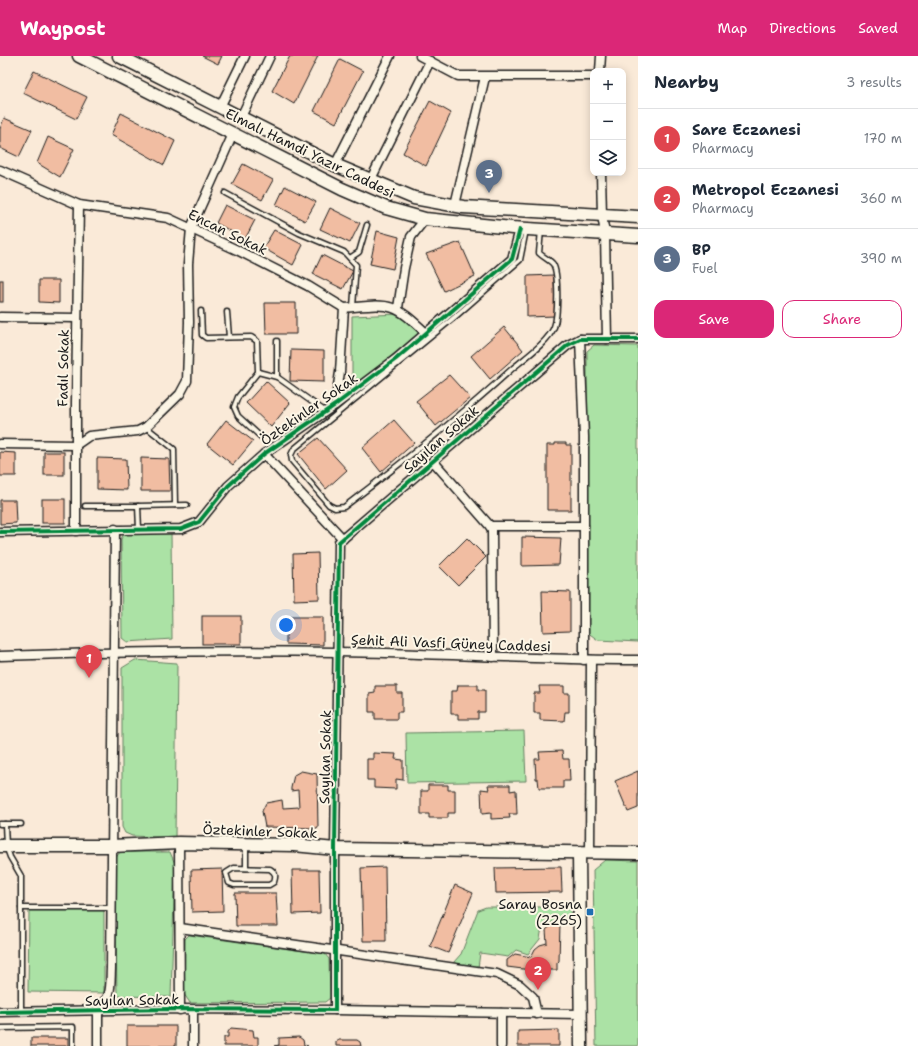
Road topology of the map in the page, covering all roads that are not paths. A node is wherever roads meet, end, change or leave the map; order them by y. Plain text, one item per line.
1 (79, 56) edge
2 (245, 56) edge
3 (270, 56) edge
4 (390, 56) edge
5 (420, 56) edge
6 (601, 56) edge
7 (122, 57) edge
8 (430, 61) junction
9 (600, 68) edge
10 (485, 76) junction
11 (590, 76) edge
12 (220, 107) junction
13 (241, 118) junction
14 (233, 134) junction
15 (336, 165) junction
16 (0, 170) edge
17 (601, 176) edge
18 (370, 181) junction
19 (225, 193) dead end
20 (79, 205) junction
21 (455, 206) junction
22 (602, 215) junction
23 (638, 217) edge
24 (425, 219) junction
25 (367, 225) dead end
26 (190, 228) junction
27 (523, 229) junction
28 (541, 230) junction
29 (605, 234) junction
30 (638, 236) edge
31 (350, 258) junction
32 (349, 308) junction
33 (398, 308) junction
34 (202, 311) dead end
35 (227, 312) dead end
36 (0, 317) edge
37 (77, 318) junction
38 (427, 334) junction
39 (229, 337) junction
40 (580, 339) junction
41 (607, 339) junction
42 (638, 339) edge
43 (277, 341) dead end
44 (258, 372) junction
45 (277, 377) junction
46 (335, 405) junction
47 (326, 412) junction
48 (146, 427) junction
49 (261, 436) dead end
50 (0, 444) edge
51 (76, 445) junction
52 (264, 454) junction
53 (433, 461) junction
54 (175, 505) junction
55 (187, 505) dead end
56 (85, 506) dead end
57 (138, 506) junction
58 (490, 526) junction
59 (584, 526) junction
60 (115, 529) junction
61 (139, 529) junction
62 (76, 531) junction
63 (0, 532) edge
64 (343, 539) junction
65 (115, 652) junction
66 (337, 652) junction
67 (0, 656) edge
68 (494, 657) junction
69 (587, 660) junction
70 (638, 660) edge
71 (0, 824) edge
72 (5, 824) junction
73 (21, 824) dead end
74 (179, 843) junction
75 (246, 844) junction
76 (3, 846) edge
77 (111, 846) junction
78 (335, 849) junction
79 (584, 853) junction
80 (638, 853) edge
81 (246, 868) junction
82 (21, 908) junction
83 (111, 908) junction
84 (180, 928) junction
85 (335, 952) junction
86 (180, 1010) junction
87 (193, 1010) junction
88 (335, 1010) junction
89 (0, 1012) edge
90 (22, 1012) junction
91 (98, 1012) junction
92 (501, 1013) junction
93 (537, 1014) junction
94 (580, 1014) junction
95 (0, 1028) edge
96 (73, 1046) edge
97 (98, 1046) edge
98 (193, 1046) edge
99 (501, 1046) edge
100 (581, 1046) edge

1 - 14 main road, Elmalı Hamdi Yazır Caddesi
2 - 12 street
3 - 13 street
4 - 15 street
5 - 8 street
6 - 9 street
7 - 12 main road, Elmalı Hamdi Yazır Caddesi
8 - 10 street
8 - 18 street
10 - 11 street
10 - 21 street
12 - 13 main road, Elmalı Hamdi Yazır Caddesi
13 - 15 main road, Elmalı Hamdi Yazır Caddesi
14 - 24 main road, Elmalı Hamdi Yazır Caddesi
14 - 26 street
15 - 18 main road, Elmalı Hamdi Yazır Caddesi
16 - 20 street, Encan Sokak
17 - 22 street
18 - 21 main road, Elmalı Hamdi Yazır Caddesi
19 - 31 lane
20 - 26 street, Encan Sokak
20 - 37 street, Fadıl Sokak
21 - 22 main road, Elmalı Hamdi Yazır Caddesi
22 - 23 main road, Elmalı Hamdi Yazır Caddesi
22 - 29 street
24 - 27 main road, Elmalı Hamdi Yazır Caddesi
24 - 33 street
25 - 31 lane
26 - 32 street, Encan Sokak
26 - 48 street
27 - 28 main road, Elmalı Hamdi Yazır Caddesi
27 - 28 lane
27 - 38 street, Öztekinler Sokak
28 - 29 main road, Elmalı Hamdi Yazır Caddesi
29 - 30 main road, Elmalı Hamdi Yazır Caddesi
29 - 41 street
31 - 32 lane
32 - 33 street
32 - 46 street
33 - 38 street
34 - 39 lane
35 - 39 lane
36 - 37 street
37 - 51 street, Fadıl Sokak
38 - 46 street, Öztekinler Sokak
39 - 44 lane
40 - 41 street
40 - 53 street, Sayılan Sokak
40 - 59 street
41 - 42 street
43 - 45 lane
44 - 45 lane
44 - 49 lane
45 - 47 lane
46 - 47 street, Öztekinler Sokak
47 - 52 street, Öztekinler Sokak
48 - 51 street
48 - 54 lane
50 - 51 street
51 - 62 street, Fadıl Sokak
52 - 61 street, Öztekinler Sokak
52 - 64 street
53 - 58 street
53 - 64 street, Sayılan Sokak
54 - 55 lane
54 - 57 lane
56 - 57 lane
57 - 61 lane
58 - 59 street
58 - 68 street
59 - 69 street
60 - 61 street, Öztekinler Sokak
60 - 62 street, Öztekinler Sokak
60 - 65 street
62 - 63 street, Öztekinler Sokak
64 - 66 street, Sayılan Sokak
65 - 66 street, Şehit Ali Vasfi Güney Caddesi
65 - 67 street, Şehit Ali Vasfi Güney Caddesi
65 - 77 street
66 - 68 street, Şehit Ali Vasfi Güney Caddesi
66 - 78 street, Sayılan Sokak
68 - 69 street, Şehit Ali Vasfi Güney Caddesi
69 - 70 street, Şehit Ali Vasfi Güney Caddesi
69 - 79 street
71 - 72 lane
72 - 73 lane
72 - 76 lane
74 - 75 main road, Öztekinler Sokak
74 - 77 main road, Öztekinler Sokak
74 - 84 street
75 - 78 main road, Öztekinler Sokak
75 - 81 lane
76 - 77 main road, Öztekinler Sokak
76 - 82 lane
77 - 83 street
78 - 79 main road, Öztekinler Sokak
78 - 85 street, Sayılan Sokak
79 - 80 main road, Öztekinler Sokak
79 - 94 main road
81 - 81 lane
82 - 83 lane
82 - 90 lane
83 - 91 street
84 - 85 street
84 - 86 street
85 - 88 street, Sayılan Sokak
85 - 93 street
86 - 87 street, Sayılan Sokak
86 - 91 street, Sayılan Sokak
87 - 88 street, Sayılan Sokak
87 - 98 street
88 - 92 street
89 - 90 street, Sayılan Sokak
90 - 91 street, Sayılan Sokak
91 - 97 street
92 - 93 street
92 - 99 street
93 - 94 street
94 - 100 main road
95 - 96 lane

